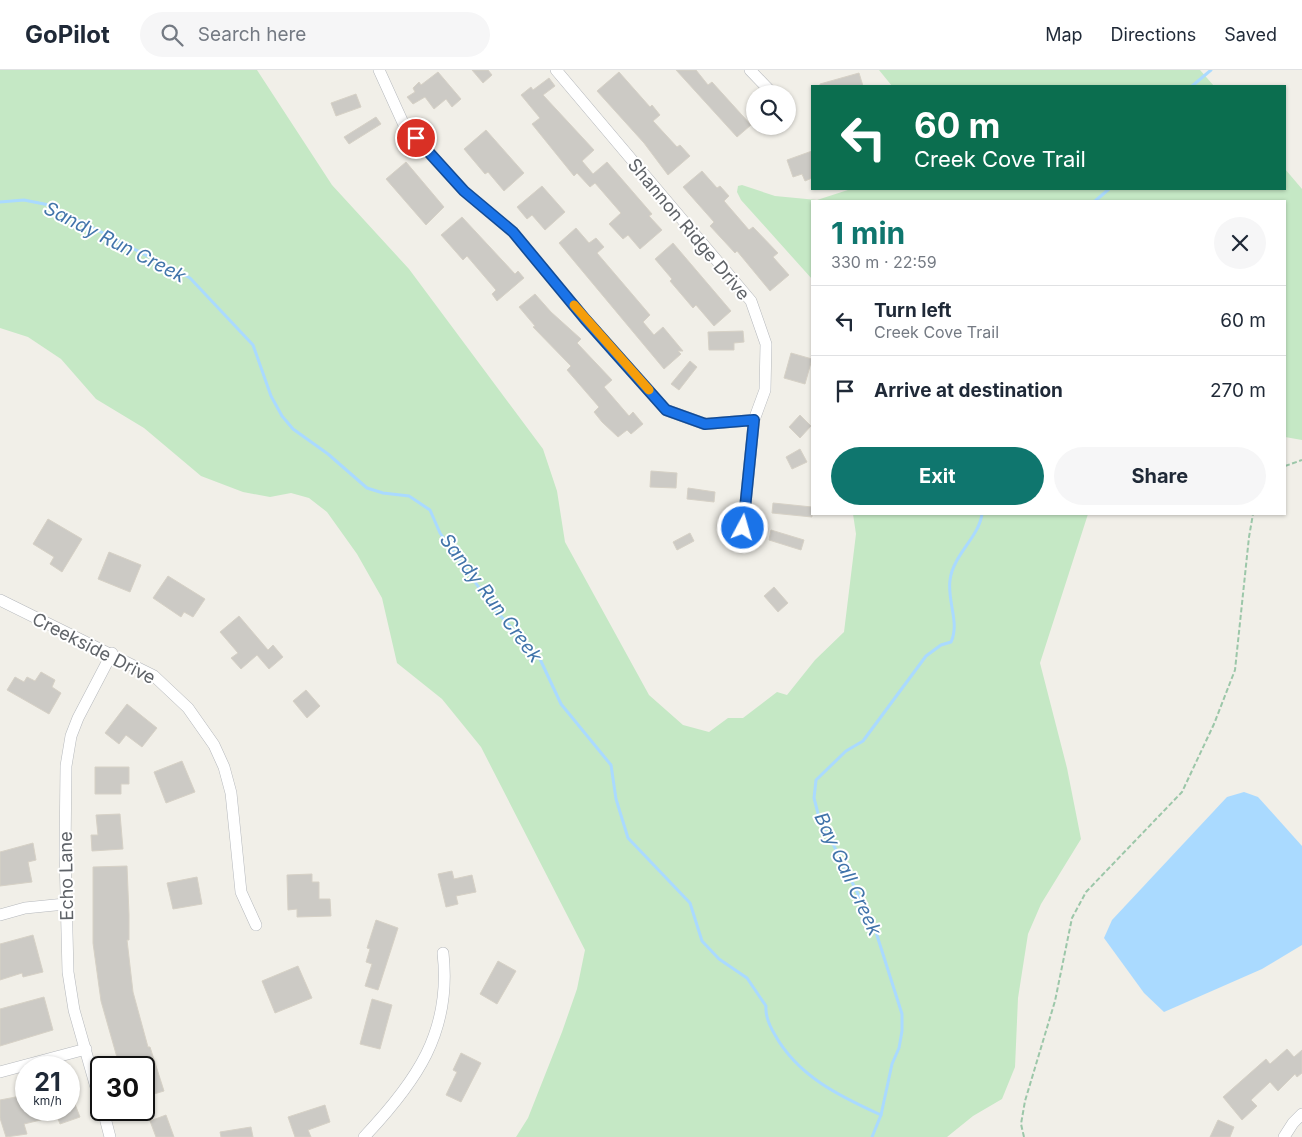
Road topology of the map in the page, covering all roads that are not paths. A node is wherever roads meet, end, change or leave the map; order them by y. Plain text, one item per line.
1 (556, 70) edge
2 (750, 70) edge
3 (384, 71) edge
4 (764, 85) edge
5 (754, 420) junction
6 (743, 528) dead end
7 (0, 600) edge
8 (112, 654) junction
9 (65, 904) junction
10 (0, 915) edge
11 (256, 925) dead end
12 (443, 953) dead end
13 (86, 1049) junction
14 (90, 1064) edge
15 (0, 1072) edge
16 (1302, 1114) edge
17 (105, 1121) edge
18 (110, 1137) edge
19 (364, 1137) edge
20 (1284, 1137) edge

1 - 5 street, Shannon Ridge Drive
2 - 4 street
3 - 5 street
5 - 6 street, Shannon Ridge Drive
7 - 8 street, Creekside Drive
8 - 9 street, Echo Lane
8 - 11 street, Creekside Drive
9 - 10 street
9 - 13 street, Echo Lane
12 - 19 street
13 - 14 street, Echo Lane
13 - 15 street
16 - 20 street
17 - 18 street

